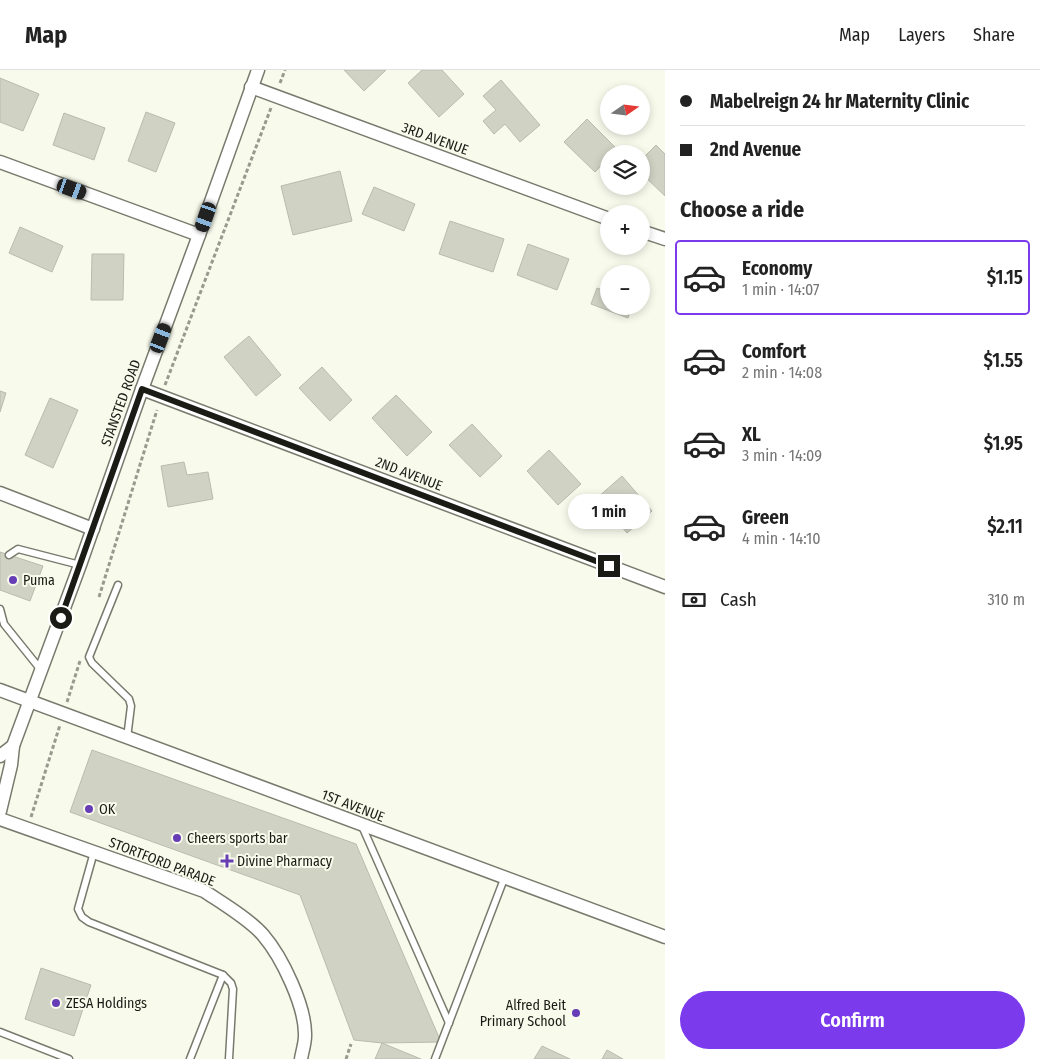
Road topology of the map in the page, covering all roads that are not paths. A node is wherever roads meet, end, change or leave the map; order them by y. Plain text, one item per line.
1 (258, 70) edge
2 (251, 87) junction
3 (0, 162) edge
4 (600, 216) edge
5 (650, 234) edge
6 (199, 235) junction
7 (665, 239) edge
8 (142, 389) junction
9 (0, 493) edge
10 (93, 529) junction
11 (9, 555) dead end
12 (80, 565) junction
13 (118, 585) dead end
14 (665, 587) edge
15 (0, 609) edge
16 (42, 671) junction
17 (0, 690) edge
18 (31, 702) junction
19 (127, 738) junction
20 (13, 746) junction
21 (0, 756) edge
22 (0, 810) edge
23 (0, 818) edge
24 (362, 826) junction
25 (94, 852) junction
26 (504, 879) junction
27 (665, 937) edge
28 (222, 975) junction
29 (449, 1023) junction
30 (0, 1032) edge
31 (69, 1059) edge
32 (190, 1059) edge
33 (229, 1059) edge
34 (301, 1059) edge
35 (435, 1059) edge

1 - 2 street, STANSTED ROAD
2 - 4 street, 3RD AVENUE
2 - 6 street, STANSTED ROAD
3 - 6 street
5 - 7 street
6 - 8 street, STANSTED ROAD
8 - 10 street, STANSTED ROAD
8 - 14 street, 2ND AVENUE
9 - 10 street
10 - 12 street, STANSTED ROAD
11 - 12 lane
12 - 16 street, STANSTED ROAD
13 - 19 lane
15 - 16 lane
16 - 18 street, STANSTED ROAD
17 - 18 street, 1ST AVENUE
18 - 19 street, 1ST AVENUE
18 - 20 street, STANSTED ROAD
19 - 24 street, 1ST AVENUE
20 - 21 street
20 - 22 street, STANSTED ROAD
23 - 25 street, STORTFORD PARADE
24 - 26 street, 1ST AVENUE
24 - 29 lane
25 - 28 lane
25 - 34 street, STORTFORD PARADE
26 - 27 street, 1ST AVENUE
26 - 29 lane
28 - 32 lane
28 - 33 lane
29 - 35 lane
30 - 31 lane

